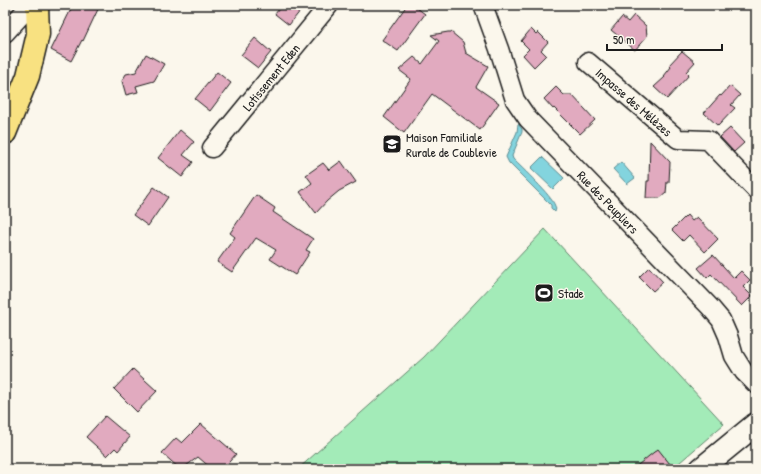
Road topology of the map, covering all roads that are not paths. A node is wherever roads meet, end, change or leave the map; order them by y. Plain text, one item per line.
1 (36, 5) edge
2 (329, 5) edge
3 (483, 5) edge
4 (5, 33) edge
5 (588, 62) dead end
6 (5, 133) edge
7 (212, 148) dead end
8 (756, 190) edge
9 (756, 384) edge
10 (756, 424) edge
11 (701, 469) edge

1 - 4 street
1 - 6 main road
2 - 7 street, Lotissement Eden
3 - 9 street, Rue des Peupliers
5 - 8 street, Impasse des Mélèzes
10 - 11 street

